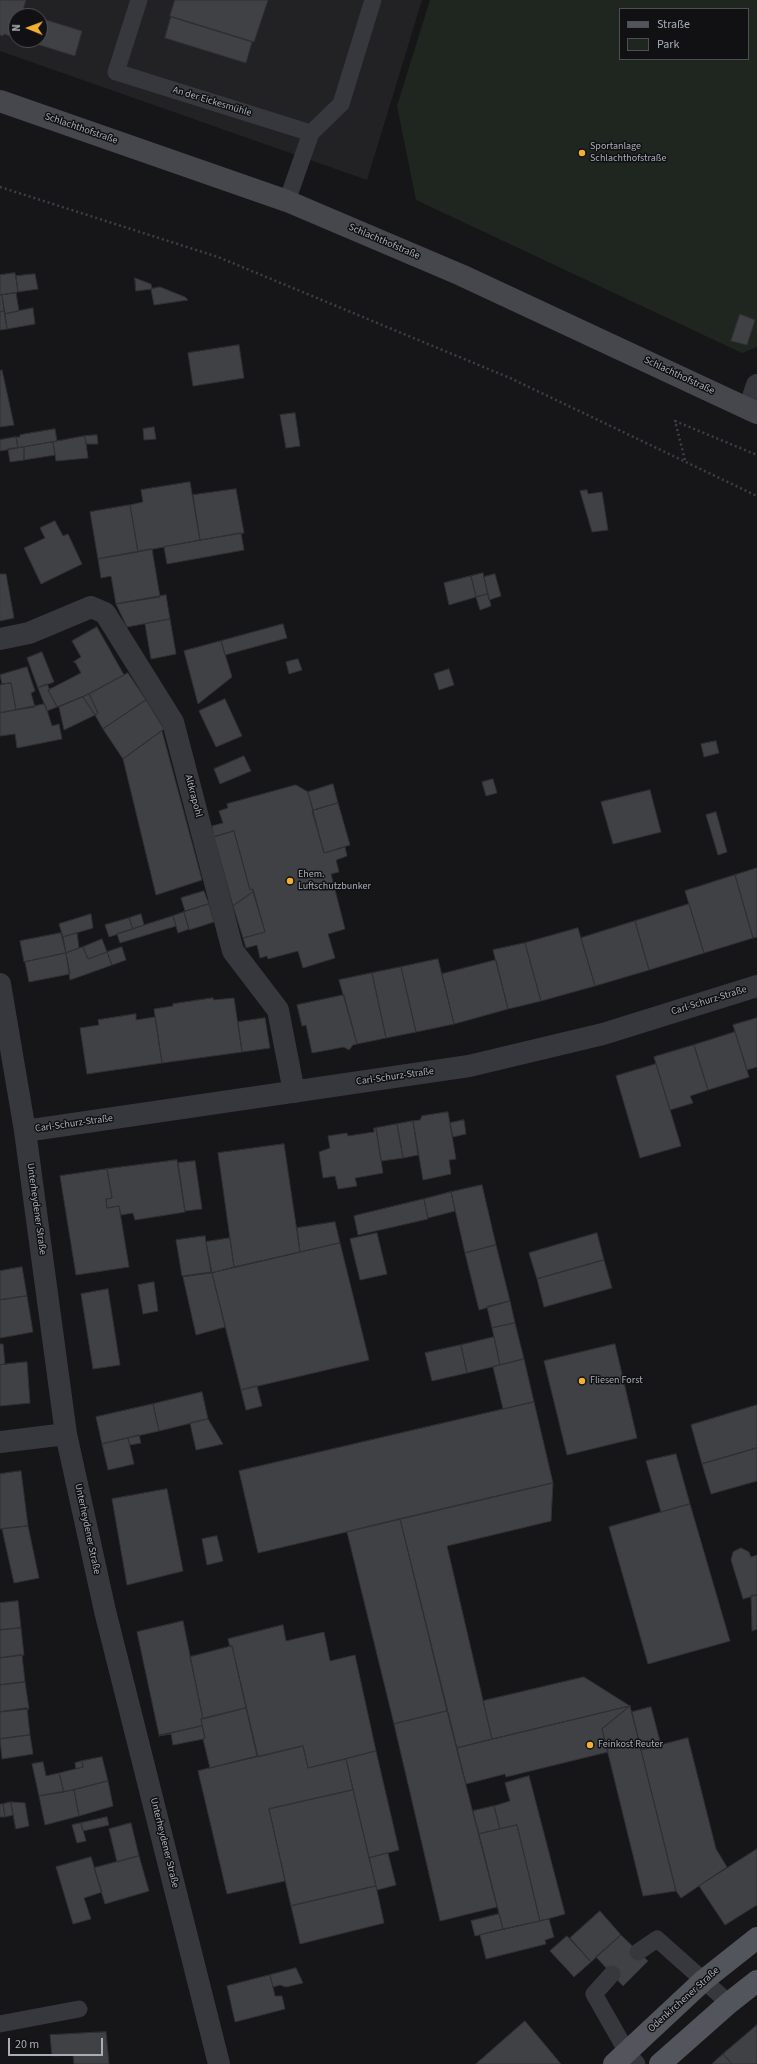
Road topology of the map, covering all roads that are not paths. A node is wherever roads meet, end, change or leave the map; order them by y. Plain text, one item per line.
1 (139, 0) edge
2 (373, 0) edge
3 (0, 101) edge
4 (311, 133) junction
5 (287, 201) junction
6 (757, 385) edge
7 (753, 411) edge
8 (0, 639) edge
9 (0, 984) edge
10 (757, 986) edge
11 (294, 1092) junction
12 (25, 1131) junction
13 (66, 1434) junction
14 (0, 1442) edge
15 (757, 1938) edge
16 (638, 1952) dead end
17 (612, 1974) dead end
18 (704, 1980) junction
19 (757, 1981) edge
20 (729, 2003) junction
21 (79, 2009) dead end
22 (0, 2024) edge
23 (626, 2060) edge
24 (219, 2064) edge
25 (660, 2064) edge

1 - 4 lane, An der Eickesmühle
2 - 4 lane
3 - 5 main road, Schlachthofstraße
4 - 5 lane
5 - 7 main road, Schlachthofstraße
6 - 7 street
8 - 11 street, Altkrapohl
9 - 12 street, Unterheydener Straße
10 - 11 street, Carl-Schurz-Straße
11 - 12 street, Carl-Schurz-Straße
12 - 13 street, Unterheydener Straße
13 - 14 street
13 - 24 street, Unterheydener Straße
15 - 18 main road, Odenkirchener Straße
16 - 18 lane
17 - 23 lane
18 - 20 lane
18 - 23 main road, Odenkirchener Straße
19 - 20 main road
20 - 25 main road
21 - 22 lane

